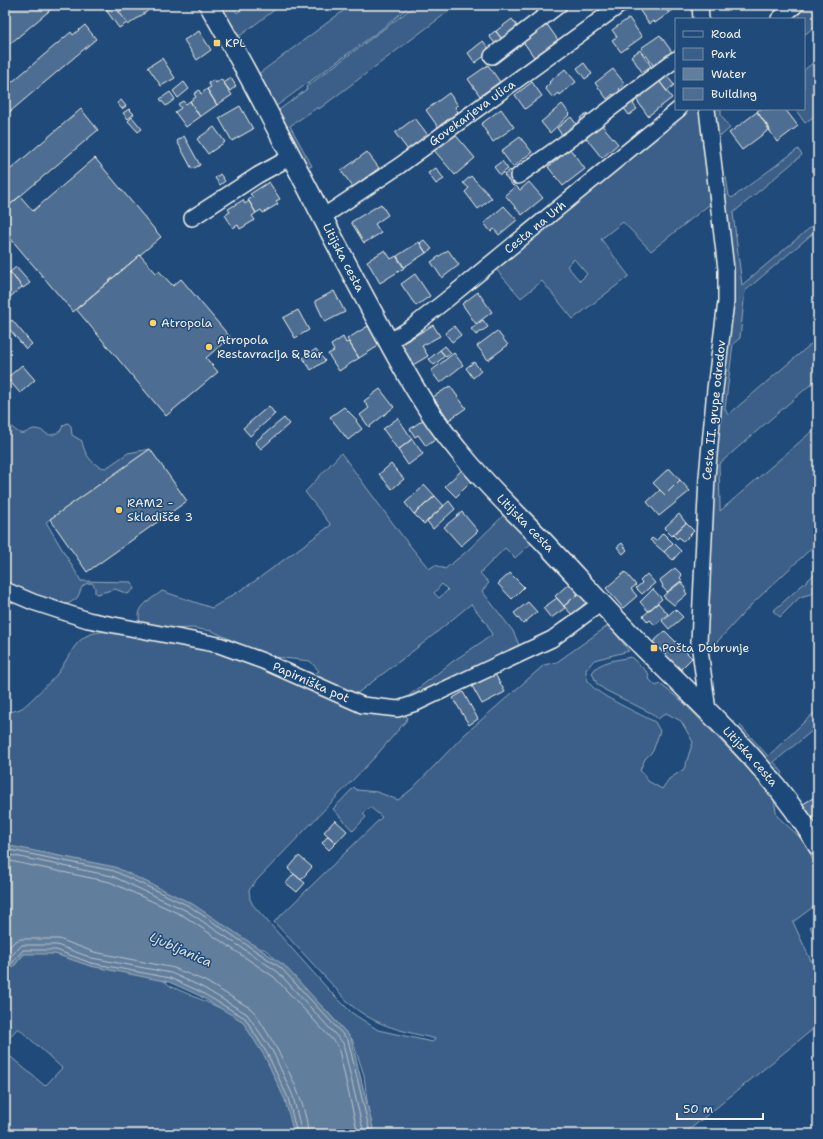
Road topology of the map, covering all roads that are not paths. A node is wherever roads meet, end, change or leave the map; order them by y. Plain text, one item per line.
1 (209, 5) edge
2 (559, 5) edge
3 (620, 5) edge
4 (700, 5) edge
5 (796, 5) edge
6 (701, 18) edge
7 (780, 18) edge
8 (492, 56) dead end
9 (675, 60) edge
10 (678, 110) edge
11 (707, 110) edge
12 (291, 157) junction
13 (518, 176) dead end
14 (192, 218) dead end
15 (321, 218) junction
16 (389, 342) junction
17 (5, 590) edge
18 (601, 603) junction
19 (708, 711) junction
20 (818, 846) edge

1 - 12 main road, Litijska cesta
2 - 8 street
3 - 15 street, Govekarjeva ulica
4 - 6 street
5 - 7 street
9 - 13 street
10 - 16 street, Cesta na Urh
11 - 19 street, Cesta II. grupe odredov
12 - 14 street
12 - 15 main road, Litijska cesta
15 - 16 main road, Litijska cesta
16 - 18 main road, Litijska cesta
17 - 18 street, Papirniška pot
18 - 19 main road, Litijska cesta
19 - 20 main road, Litijska cesta

